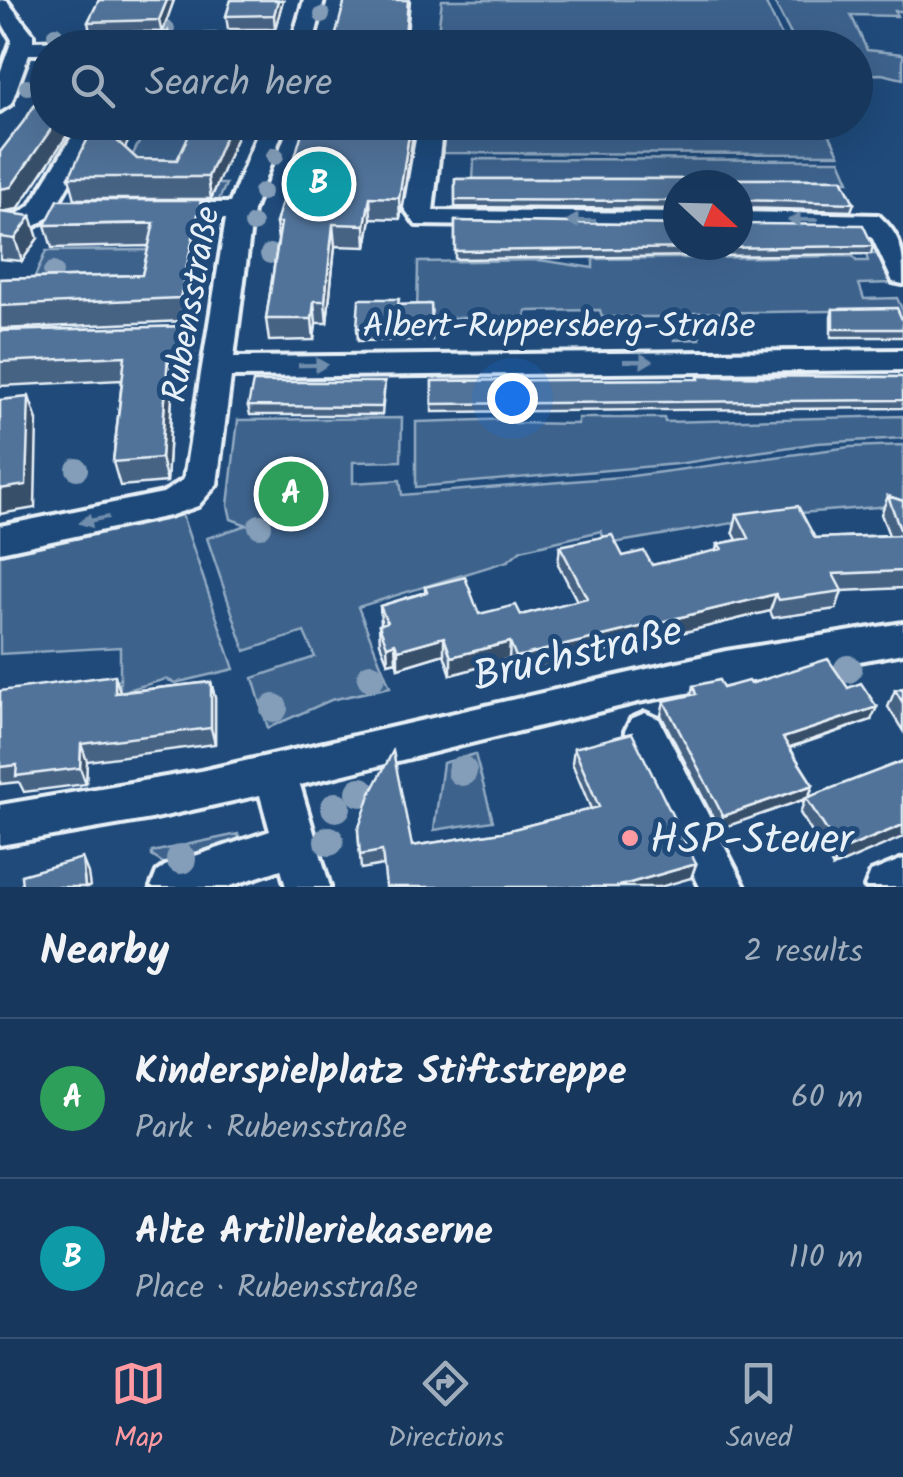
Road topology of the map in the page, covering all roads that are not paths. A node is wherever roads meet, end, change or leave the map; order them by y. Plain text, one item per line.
1 (314, 0) edge
2 (0, 6) edge
3 (51, 30) edge
4 (83, 30) edge
5 (306, 30) edge
6 (30, 38) edge
7 (22, 41) junction
8 (30, 41) edge
9 (0, 104) edge
10 (81, 140) edge
11 (267, 140) edge
12 (429, 140) edge
13 (40, 211) junction
14 (240, 211) junction
15 (663, 220) edge
16 (753, 220) edge
17 (0, 223) edge
18 (903, 276) edge
19 (903, 360) edge
20 (216, 367) junction
21 (0, 539) edge
22 (903, 638) edge
23 (645, 731) dead end
24 (275, 772) junction
25 (0, 825) edge
26 (295, 844) junction
27 (903, 880) edge
28 (173, 887) edge
29 (308, 887) edge
30 (722, 887) edge
31 (886, 887) edge

1 - 5 street
2 - 7 street
3 - 4 street
6 - 7 street
7 - 8 street
7 - 9 street
10 - 13 street
11 - 14 street, Rubensstraße
15 -> 12 street
13 - 14 street
13 - 17 street
14 - 20 street, Rubensstraße
18 -> 16 street
20 -> 19 street, Albert-Ruppersberg-Straße
20 -> 21 street, Rubensstraße
22 - 24 street, Bruchstraße
23 - 30 street
24 - 25 street, Bruchstraße
24 - 26 street
26 - 28 street
26 - 29 street
27 - 31 street

